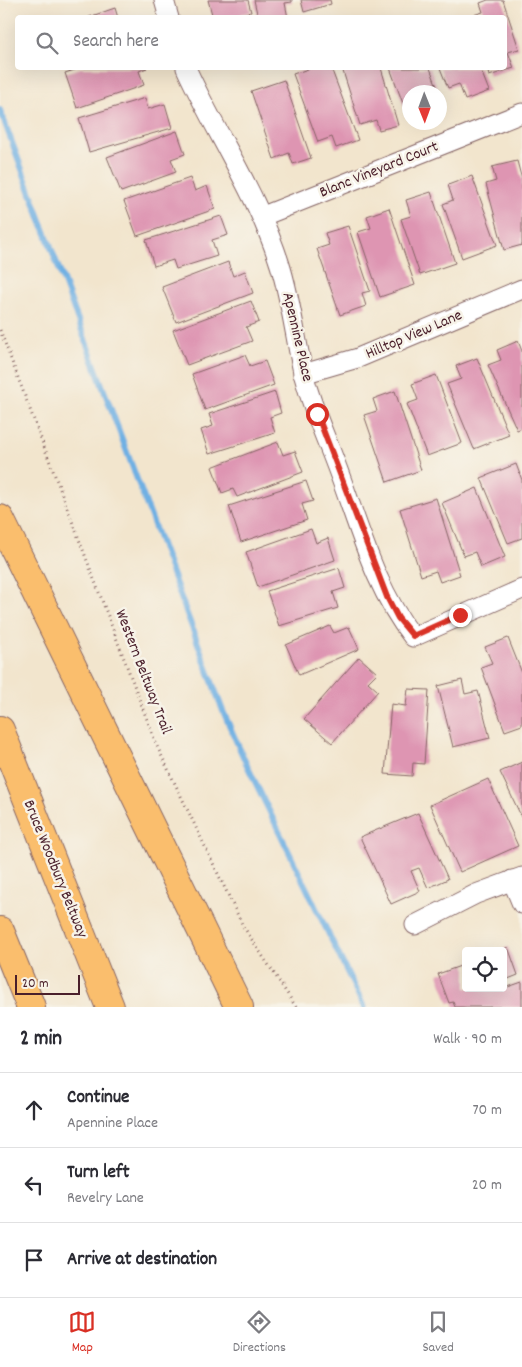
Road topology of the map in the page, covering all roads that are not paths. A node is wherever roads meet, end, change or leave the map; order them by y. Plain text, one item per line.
1 (164, 0) edge
2 (169, 15) edge
3 (187, 70) edge
4 (522, 113) edge
5 (263, 216) junction
6 (522, 289) edge
7 (303, 374) junction
8 (0, 519) edge
9 (522, 590) edge
10 (0, 730) edge
11 (517, 878) edge
12 (522, 904) edge
13 (415, 925) dead end
14 (0, 931) edge
15 (31, 1007) edge
16 (110, 1007) edge
17 (239, 1007) edge

1 - 2 street
3 - 5 street, Apennine Place
4 - 5 street, Blanc Vineyard Court
5 - 7 street, Apennine Place
6 - 7 street, Hilltop View Lane
7 - 9 street, Apennine Place
8 - 17 highway
10 - 16 highway, Bruce Woodbury Beltway
11 - 12 street
11 - 13 street
14 - 15 highway

